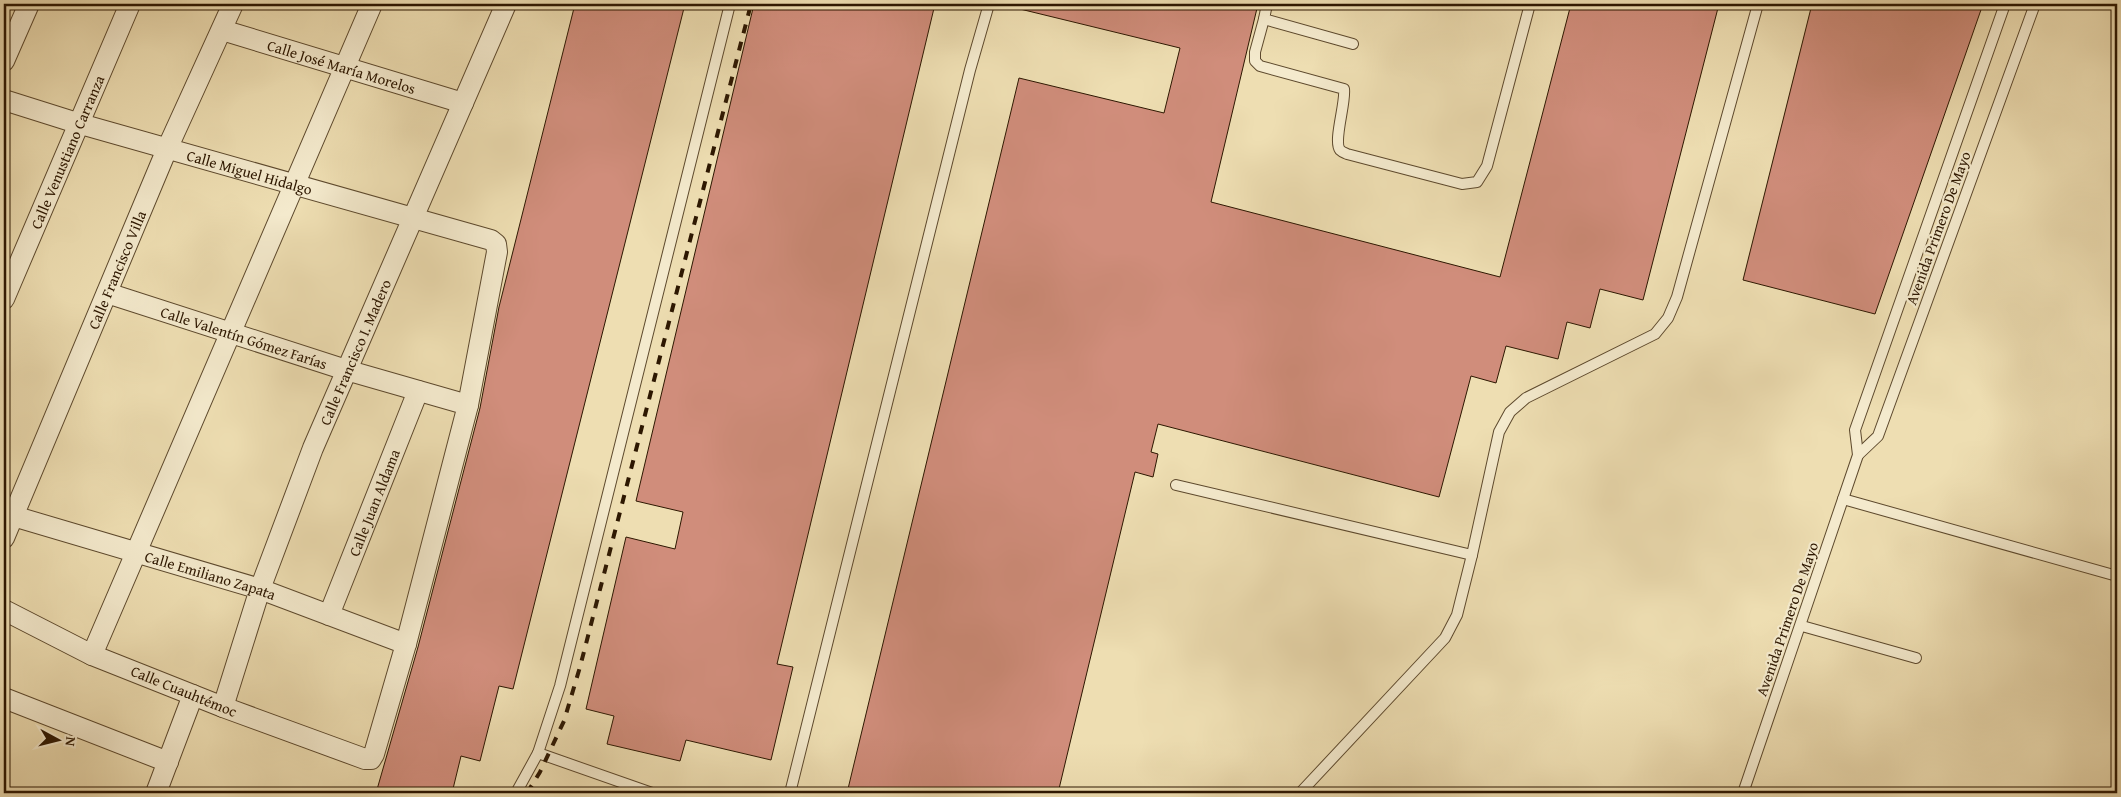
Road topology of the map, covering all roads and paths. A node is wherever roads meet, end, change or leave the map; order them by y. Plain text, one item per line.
1 (29, 4) edge
2 (130, 4) edge
3 (234, 4) edge
4 (372, 4) edge
5 (506, 4) edge
6 (730, 4) edge
7 (989, 4) edge
8 (1268, 4) edge
9 (1530, 4) edge
10 (1758, 4) edge
11 (2006, 4) edge
12 (2035, 4) edge
13 (1264, 19) junction
14 (222, 30) junction
15 (1353, 44) dead end
16 (4, 61) edge
17 (345, 67) junction
18 (4, 100) edge
19 (463, 103) junction
20 (77, 123) junction
21 (167, 149) junction
22 (294, 184) junction
23 (412, 219) junction
24 (107, 293) junction
25 (4, 299) edge
26 (231, 332) junction
27 (346, 370) junction
28 (418, 391) junction
29 (468, 405) junction
30 (1858, 454) junction
31 (1176, 485) dead end
32 (1843, 500) junction
33 (13, 516) junction
34 (4, 538) edge
35 (137, 552) junction
36 (1472, 555) junction
37 (2117, 576) edge
38 (260, 589) junction
39 (4, 610) edge
40 (329, 615) junction
41 (1802, 626) junction
42 (406, 644) junction
43 (92, 655) junction
44 (1916, 658) dead end
45 (193, 695) junction
46 (4, 698) edge
47 (223, 707) junction
48 (538, 753) junction
49 (168, 762) junction
50 (156, 793) edge
51 (516, 793) edge
52 (652, 793) edge
53 (790, 793) edge
54 (1300, 793) edge
55 (1743, 793) edge

1 - 16 street
2 - 20 street, Calle Venustiano Carranza
3 - 14 street, Calle Francisco Villa
4 - 17 street
5 - 19 street, Calle Francisco I. Madero
6 - 48 lane
7 - 53 lane
8 - 13 lane
9 - 13 lane
10 - 36 lane
11 - 30 lane, Avenida Primero De Mayo
12 - 30 lane, Avenida Primero De Mayo
13 - 15 lane
14 - 17 street, Calle José María Morelos
14 - 21 street, Calle Francisco Villa
17 - 19 street, Calle José María Morelos
17 - 22 street
18 - 20 street, Calle Miguel Hidalgo
19 - 23 street, Calle Francisco I. Madero
20 - 21 street, Calle Miguel Hidalgo
20 - 25 street, Calle Venustiano Carranza
21 - 22 street, Calle Miguel Hidalgo
21 - 24 street, Calle Francisco Villa
22 - 23 street, Calle Miguel Hidalgo
22 - 26 street
23 - 27 street, Calle Francisco I. Madero
23 - 29 street, Calle Miguel Hidalgo
24 - 26 street, Calle Valentín Gómez Farías
24 - 33 street, Calle Francisco Villa
26 - 27 street, Calle Valentín Gómez Farías
26 - 35 street
27 - 28 street, Calle Valentín Gómez Farías
27 - 38 street, Calle Francisco I. Madero
28 - 29 street, Calle Valentín Gómez Farías
28 - 40 street, Calle Juan Aldama
29 - 42 street
30 - 32 lane, Avenida Primero De Mayo
31 - 36 lane
32 - 37 lane
32 - 41 lane, Avenida Primero De Mayo
33 - 34 street, Calle Francisco Villa
33 - 35 street, Calle Emiliano Zapata
35 - 38 street, Calle Emiliano Zapata
35 - 43 street
36 - 54 lane
38 - 40 street, Calle Emiliano Zapata
38 - 47 street, Calle Francisco I. Madero
39 - 43 street, Calle Cuauhtémoc
40 - 42 street, Calle Emiliano Zapata
41 - 44 lane
41 - 55 lane, Avenida Primero De Mayo
42 - 47 street, Calle Cuauhtémoc
43 - 45 street, Calle Cuauhtémoc
45 - 47 street, Calle Cuauhtémoc
45 - 49 street
46 - 49 street
48 - 51 lane
48 - 52 lane
49 - 50 street

